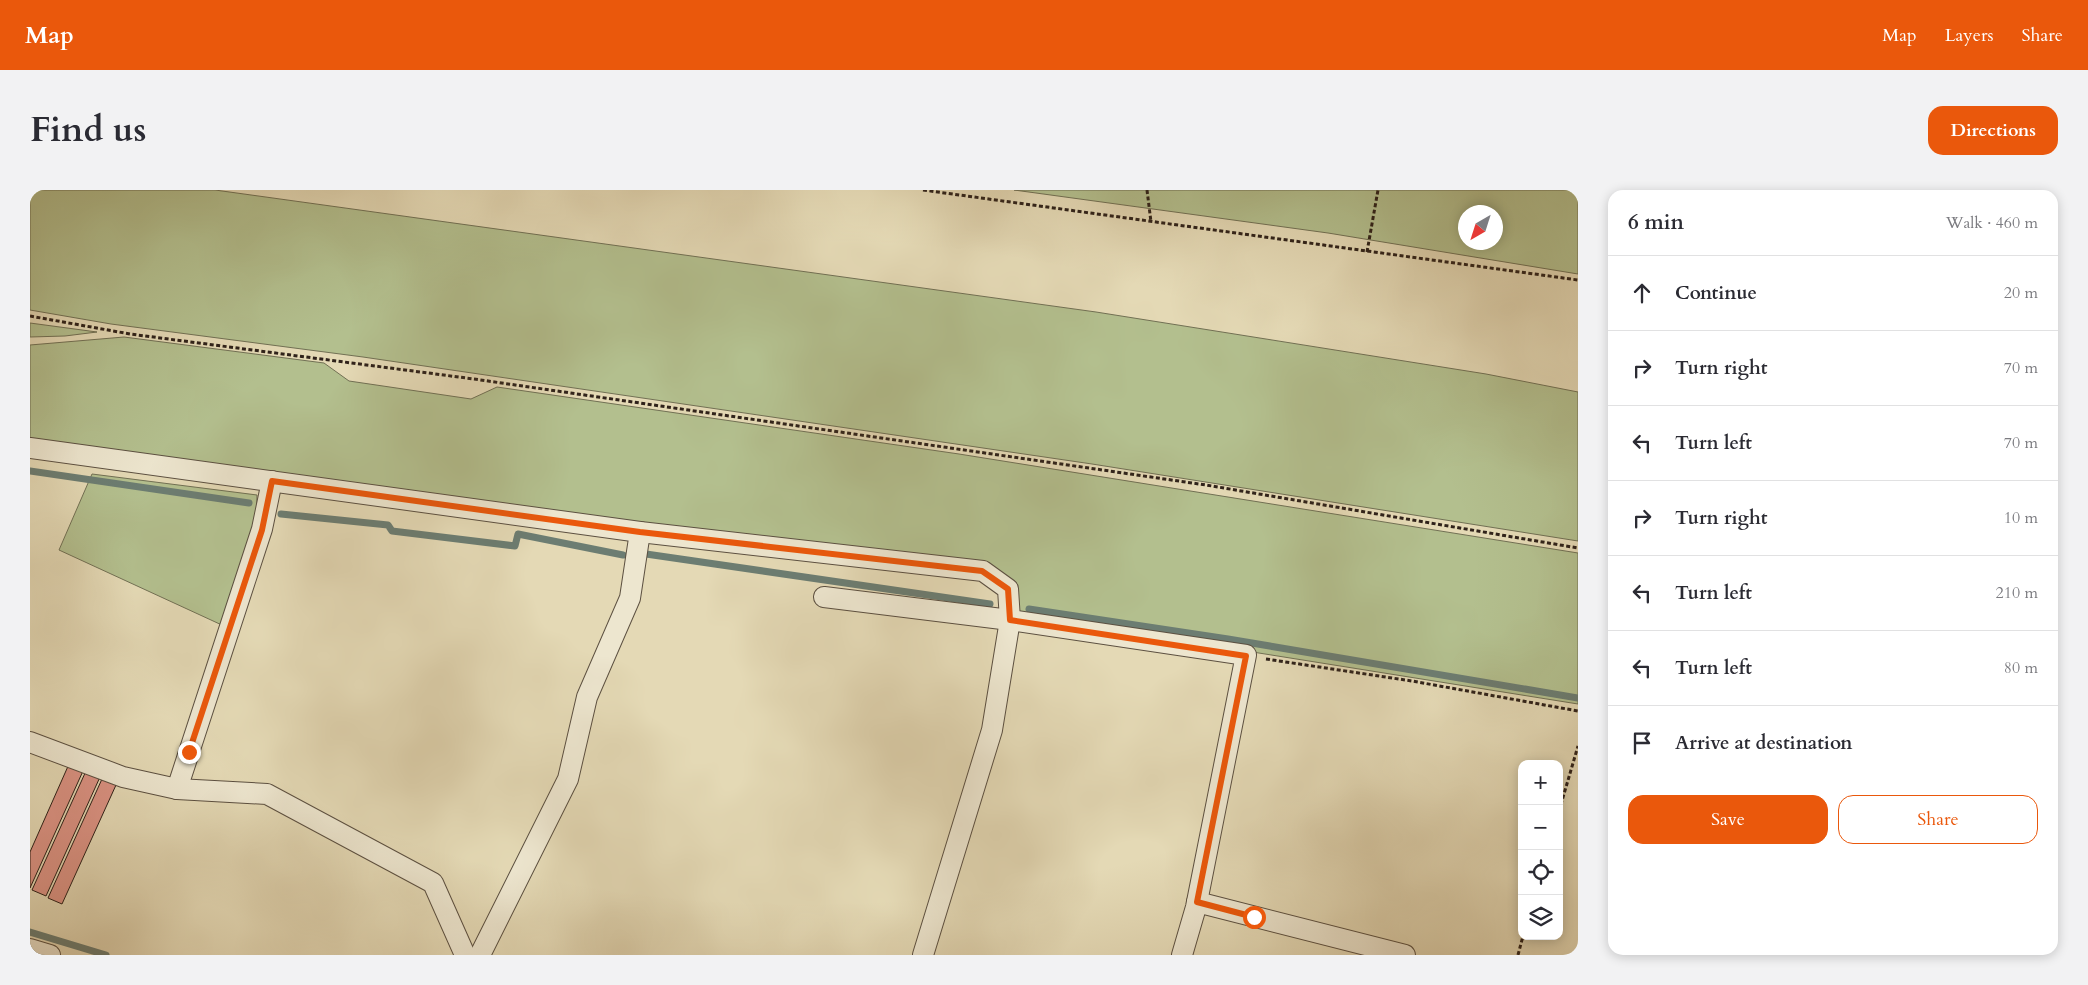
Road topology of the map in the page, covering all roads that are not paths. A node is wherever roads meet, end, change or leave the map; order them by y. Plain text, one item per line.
1 (30, 448) edge
2 (272, 481) junction
3 (640, 532) junction
4 (824, 597) dead end
5 (1010, 620) junction
6 (30, 742) edge
7 (176, 789) junction
8 (1197, 902) junction
9 (30, 949) edge
10 (50, 955) edge
11 (464, 955) edge
12 (480, 955) edge
13 (923, 955) edge
14 (1182, 955) edge
15 (1405, 955) edge

1 - 2 street
2 - 3 street
2 - 7 street
3 - 5 street
3 - 12 street
4 - 5 street
5 - 8 street
5 - 13 street
6 - 7 street
7 - 11 street
8 - 14 street
8 - 15 street
9 - 10 street

